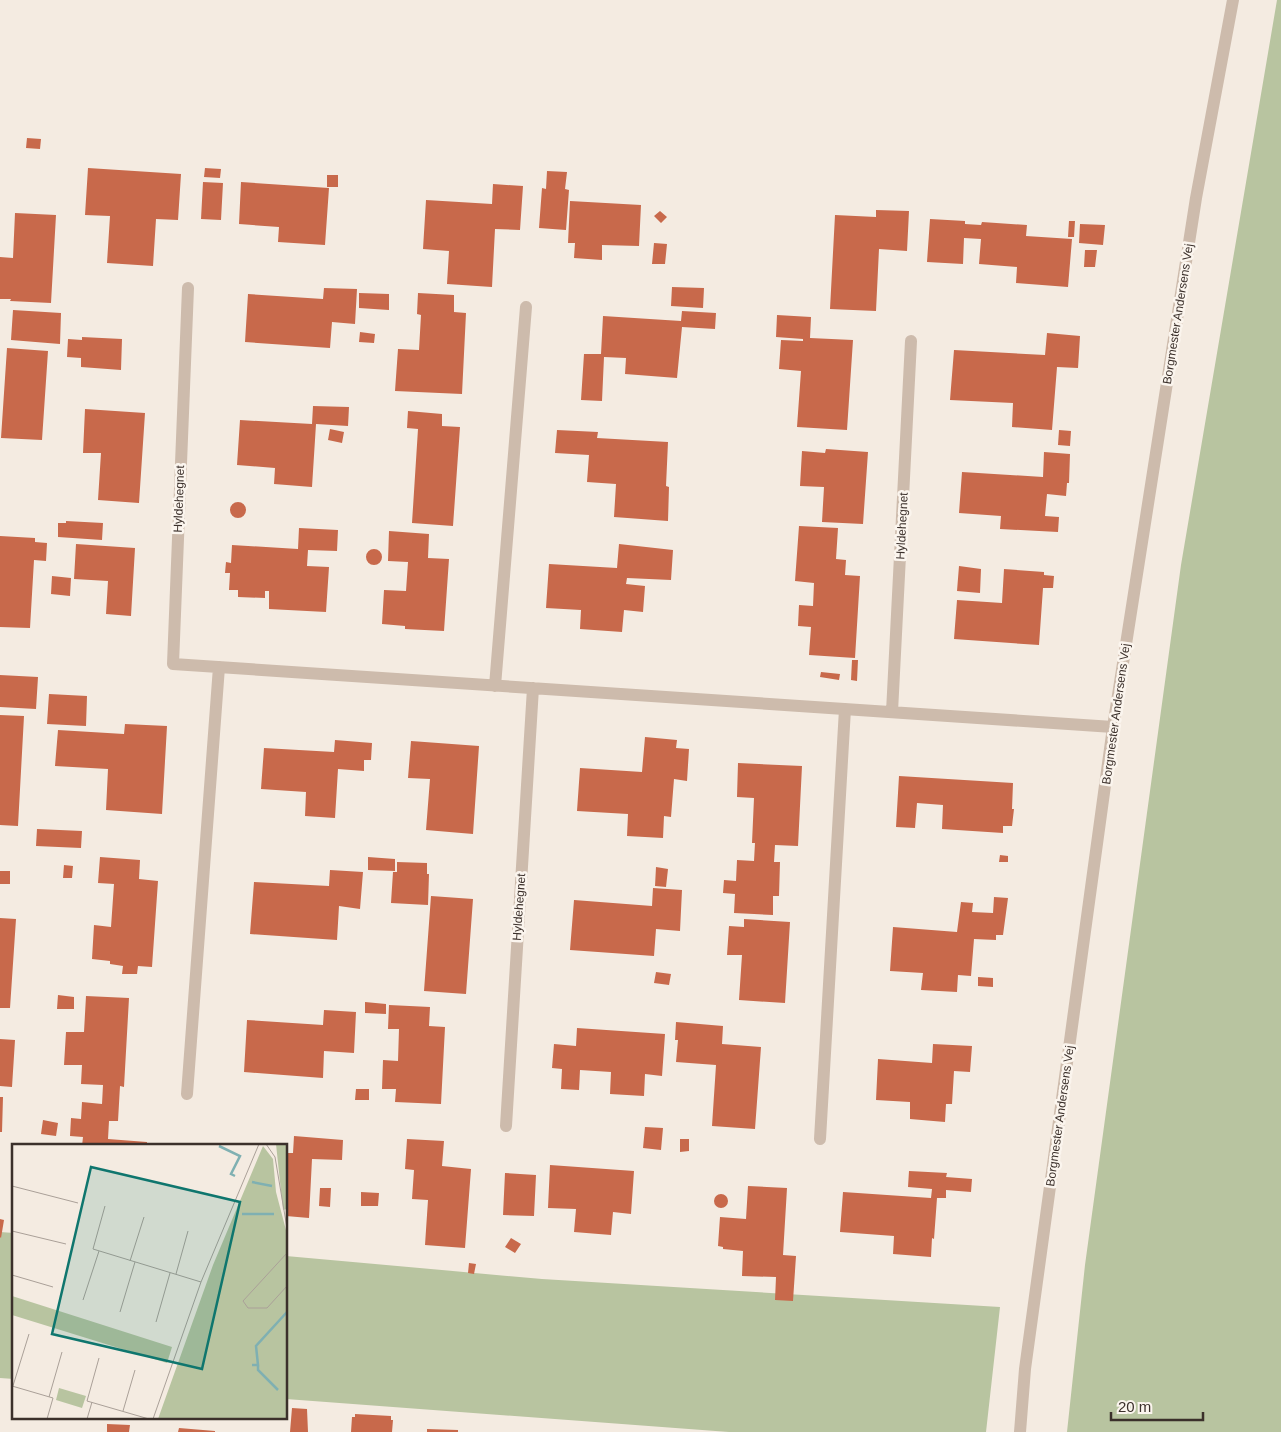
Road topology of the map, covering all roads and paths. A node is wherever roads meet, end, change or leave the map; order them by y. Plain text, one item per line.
1 (1233, 0) edge
2 (188, 288) dead end
3 (526, 306) dead end
4 (911, 341) dead end
5 (220, 667) junction
6 (495, 686) junction
7 (533, 688) junction
8 (845, 709) junction
9 (892, 712) junction
10 (1113, 727) junction
11 (187, 1094) dead end
12 (506, 1126) dead end
13 (820, 1139) dead end
14 (1020, 1432) edge

1 - 10 street, Borgmester Andersens Vej
2 - 5 street, Hyldehegnet
3 - 6 street
4 - 9 street, Hyldehegnet
5 - 6 street, Hyldehegnet
5 - 11 street
6 - 7 street, Hyldehegnet
7 - 8 street, Hyldehegnet
7 - 12 street, Hyldehegnet
8 - 9 street, Hyldehegnet
8 - 13 street
9 - 10 street, Hyldehegnet
10 - 14 street, Borgmester Andersens Vej

